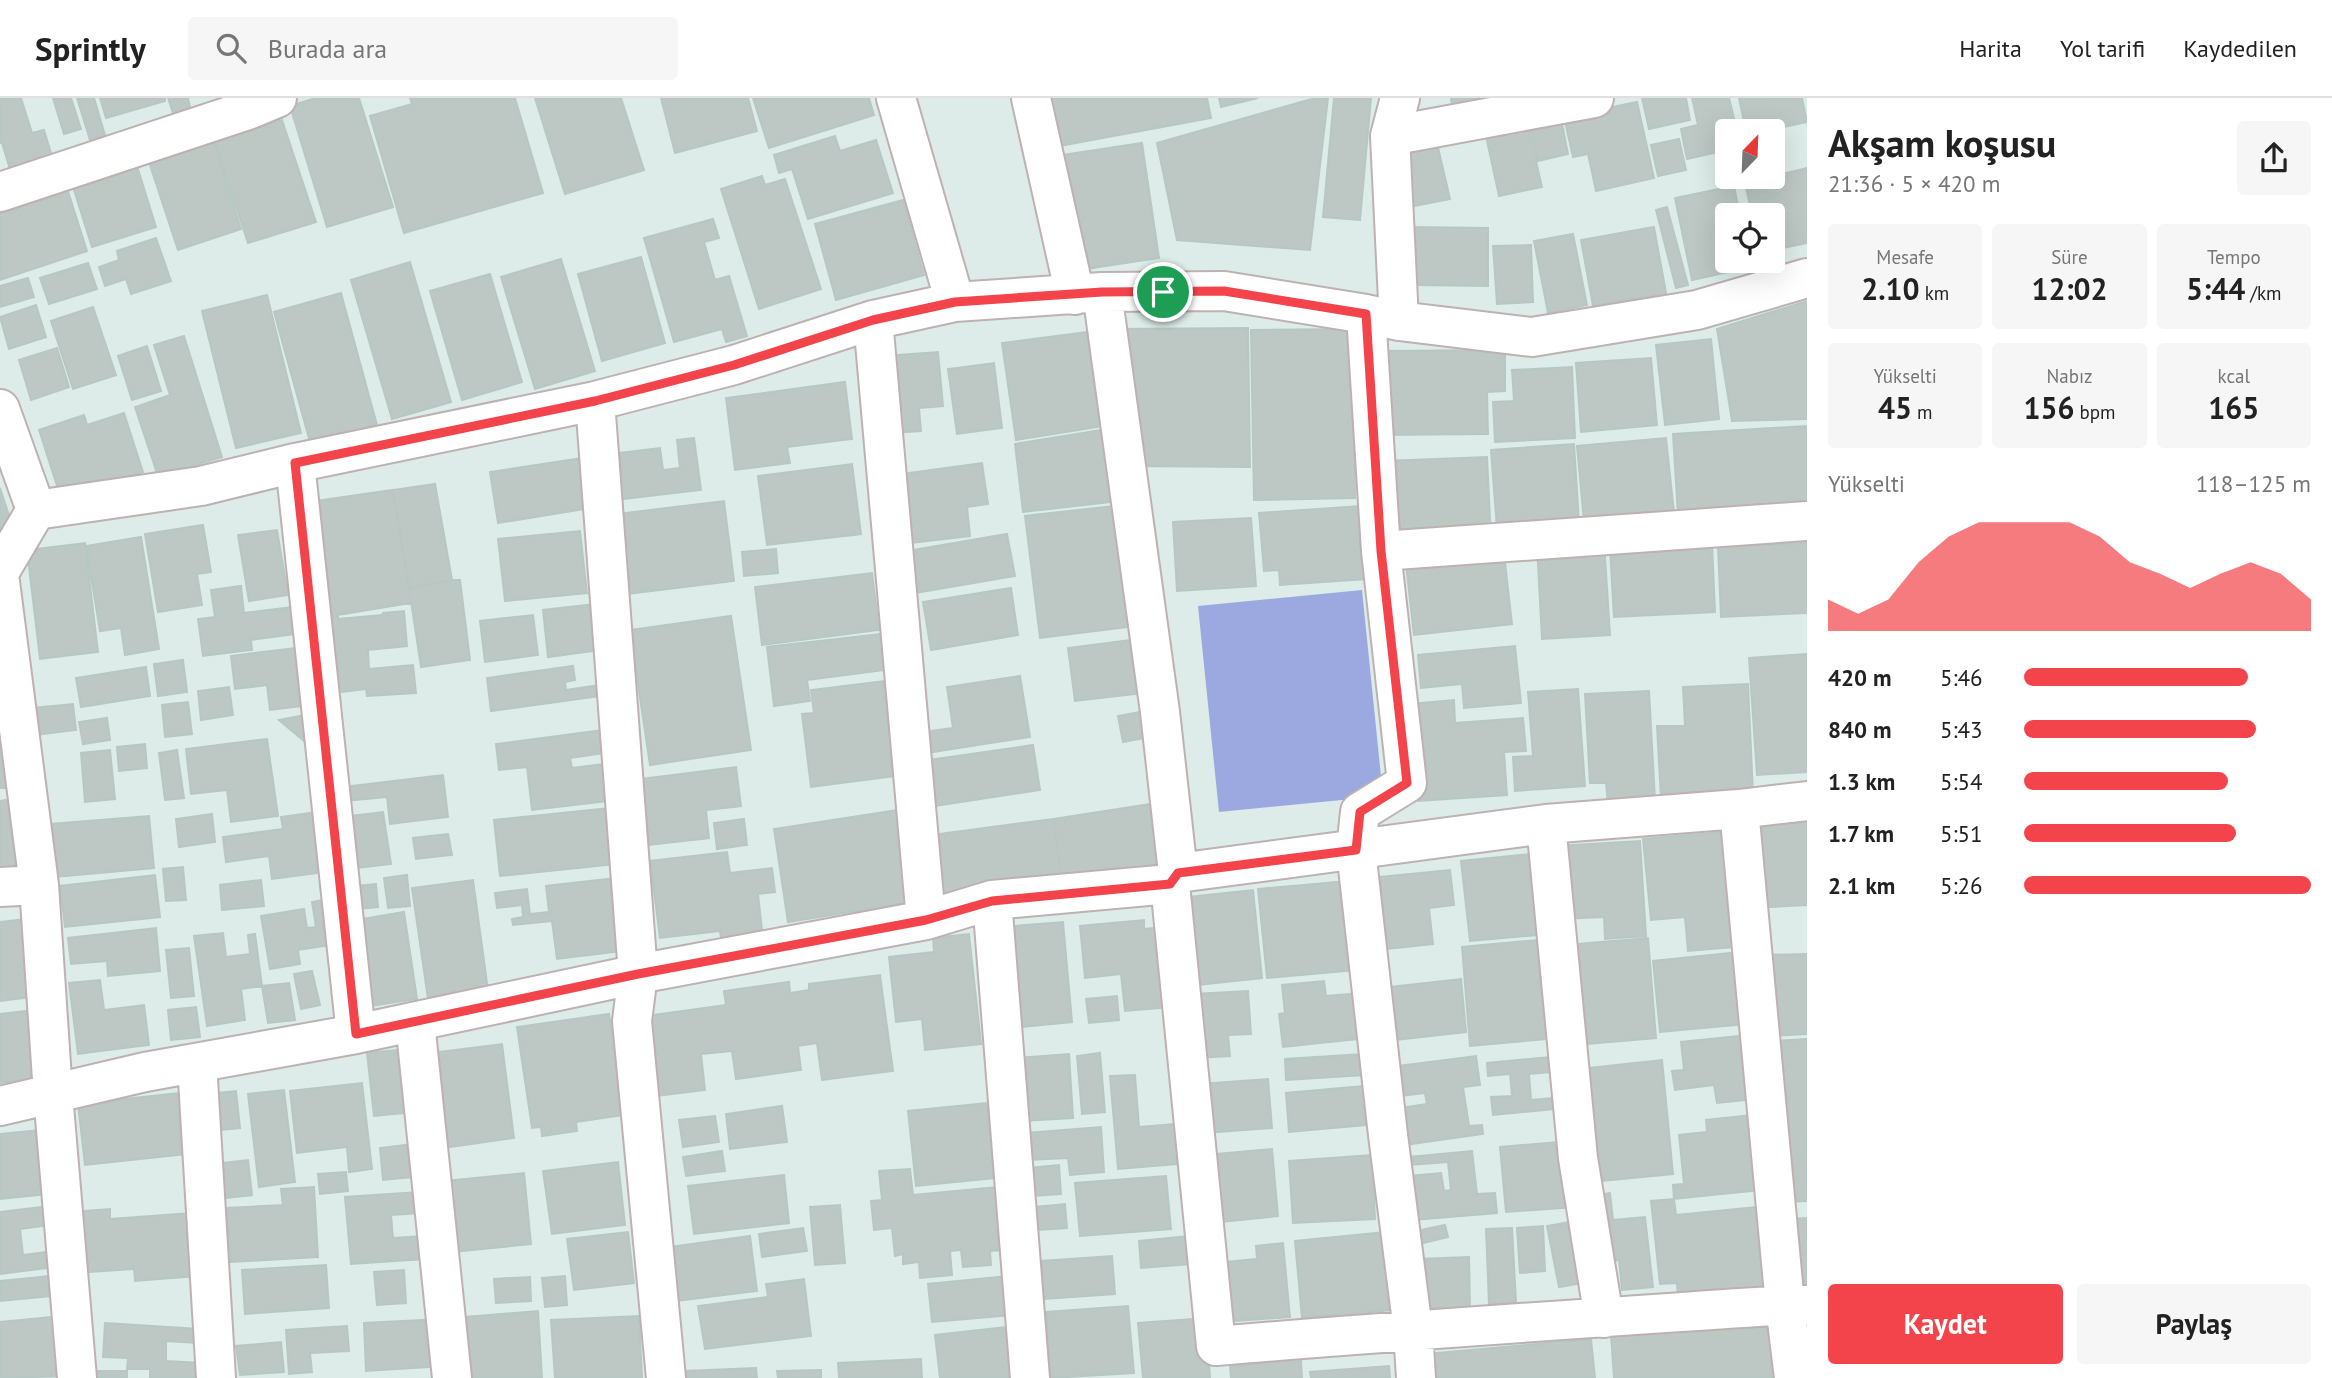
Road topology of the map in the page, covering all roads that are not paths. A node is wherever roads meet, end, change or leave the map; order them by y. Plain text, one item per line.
1 (896, 98) edge
2 (1031, 98) edge
3 (1400, 98) edge
4 (1594, 98) edge
5 (256, 102) edge
6 (1390, 136) junction
7 (0, 192) edge
8 (1807, 278) edge
9 (1089, 294) junction
10 (955, 302) junction
11 (1382, 318) junction
12 (873, 320) junction
13 (595, 401) junction
14 (0, 409) edge
15 (295, 463) junction
16 (36, 510) junction
17 (1807, 521) edge
18 (1381, 551) junction
19 (0, 570) edge
20 (0, 582) edge
21 (1807, 801) edge
22 (1739, 809) junction
23 (1546, 824) junction
24 (1356, 850) junction
25 (1174, 879) junction
26 (39, 885) junction
27 (0, 887) edge
28 (992, 901) junction
29 (926, 920) junction
30 (638, 974) junction
31 (415, 1022) junction
32 (356, 1034) junction
33 (197, 1063) junction
34 (53, 1094) junction
35 (0, 1106) edge
36 (1796, 1305) edge
37 (1604, 1318) junction
38 (1413, 1330) junction
39 (77, 1378) edge
40 (216, 1378) edge
41 (452, 1378) edge
42 (666, 1378) edge
43 (1030, 1378) edge
44 (1416, 1378) edge
45 (1794, 1378) edge

1 - 10 street
2 - 9 street
3 - 6 street
4 - 6 street
5 - 7 street
6 - 11 street
8 - 11 street
9 - 10 street
9 - 11 street
9 - 25 street
10 - 12 street
11 - 18 street
12 - 13 street
12 - 29 street
13 - 15 street
13 - 30 street
14 - 16 street
15 - 16 street
15 - 32 street
16 - 19 street
17 - 18 street
18 - 24 street
20 - 26 street
21 - 22 street
22 - 23 street
22 - 36 street
23 - 24 street
23 - 37 street
24 - 25 street
24 - 38 street
25 - 28 street
25 - 38 street
26 - 27 street
26 - 34 street
28 - 29 street
28 - 43 street
29 - 30 street
30 - 31 street
30 - 42 street
31 - 32 street
31 - 41 street
32 - 33 street
33 - 34 street
33 - 40 street
34 - 35 street
34 - 39 street
36 - 37 street
36 - 45 street
37 - 38 street
38 - 44 street

